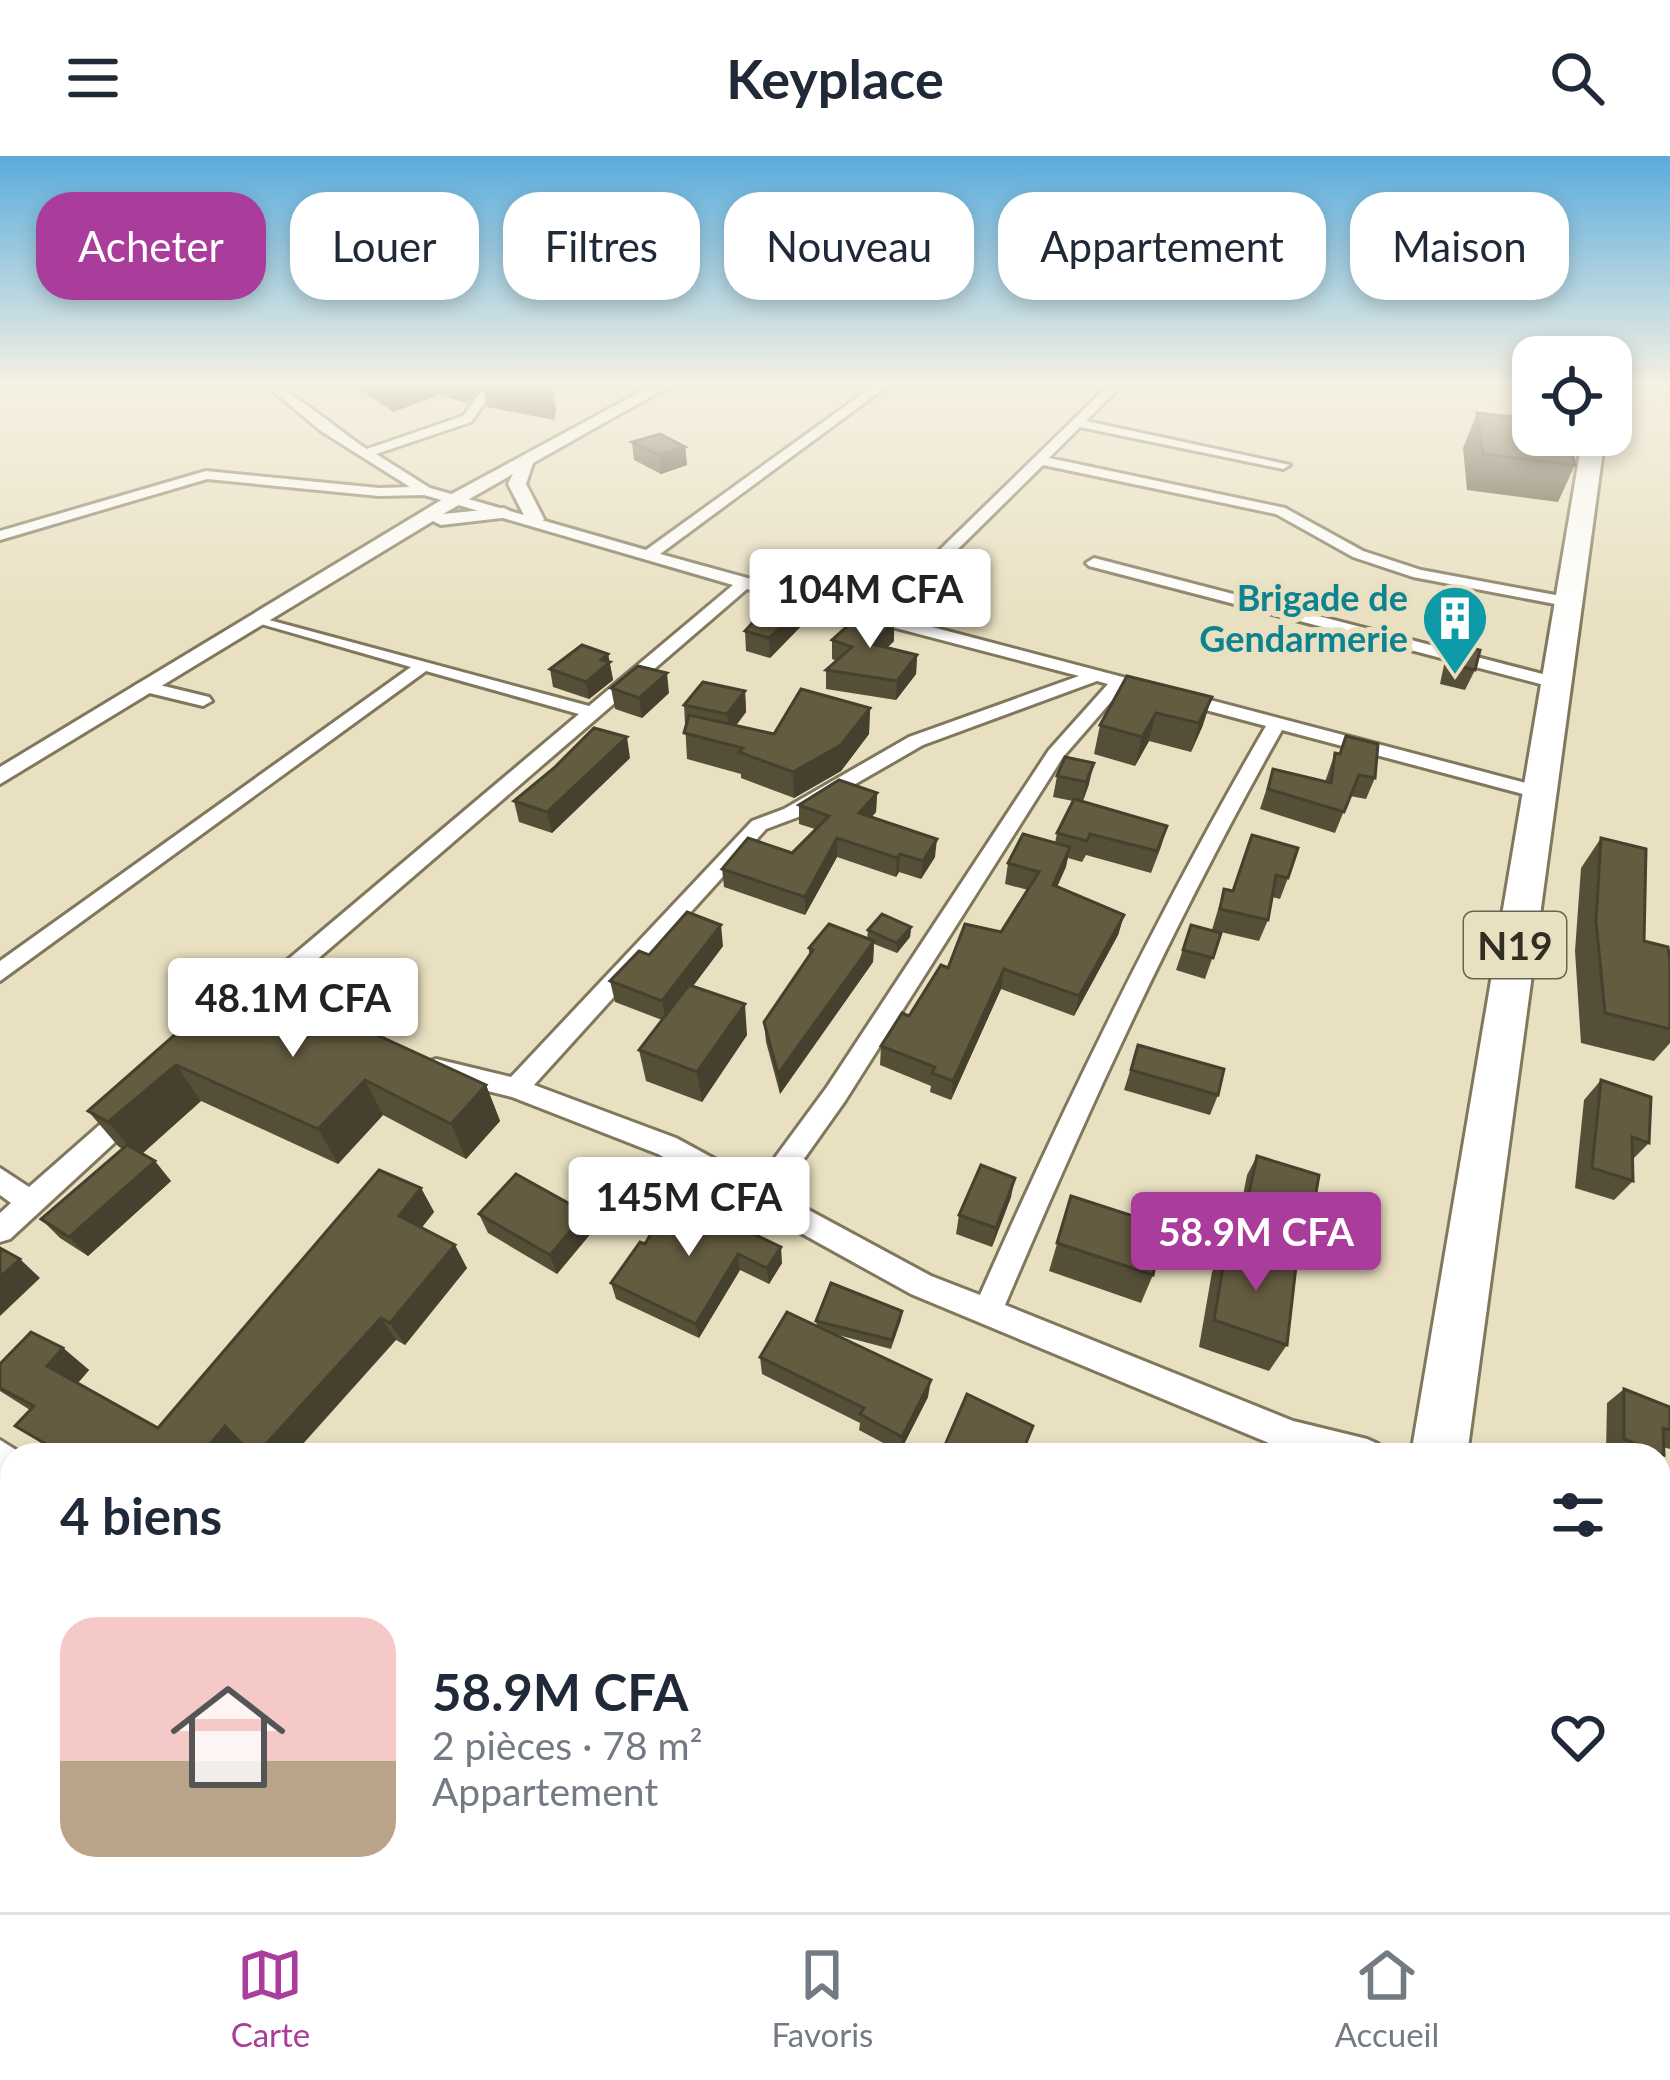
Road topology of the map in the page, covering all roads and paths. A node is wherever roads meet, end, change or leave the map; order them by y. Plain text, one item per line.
1 (384, 466) edge
2 (524, 466) edge
3 (526, 466) edge
4 (772, 466) edge
5 (1034, 466) edge
6 (1068, 466) edge
7 (1588, 466) edge
8 (425, 491) junction
9 (454, 500) junction
10 (504, 513) junction
11 (535, 519) junction
12 (406, 530) junction
13 (0, 536) edge
14 (648, 556) junction
15 (1094, 562) dead end
16 (743, 583) junction
17 (1571, 602) junction
18 (260, 619) junction
19 (878, 619) junction
20 (424, 665) junction
21 (1108, 679) junction
22 (1556, 682) junction
23 (143, 686) junction
24 (203, 701) dead end
25 (590, 712) junction
26 (1276, 724) junction
27 (0, 776) edge
28 (1538, 792) junction
29 (0, 973) edge
30 (235, 1018) edge
31 (412, 1063) edge
32 (516, 1088) junction
33 (150, 1095) edge
34 (0, 1179) edge
35 (760, 1198) junction
36 (31, 1203) junction
37 (0, 1230) edge
38 (988, 1310) junction
39 (1318, 1443) edge
40 (1441, 1443) edge

1 - 8 street
2 - 9 street
3 - 11 street
4 - 14 street
5 - 19 street
6 - 17 street
7 - 17 highway, N19
8 - 9 street
8 - 13 street
9 - 10 street
9 - 12 street
10 - 11 street
10 - 12 street
11 - 14 street
12 - 18 street
14 - 16 street
15 - 22 street
16 - 19 street
16 - 25 street
17 - 22 highway, N19
18 - 20 street
18 - 23 street
19 - 21 street
20 - 25 street
20 - 29 street
21 - 26 street
21 - 32 street
21 - 35 street
22 - 28 highway, N19
23 - 24 street
23 - 27 street
25 - 30 street
26 - 28 street
26 - 38 street
28 - 40 highway, N19
31 - 32 street
32 - 35 street
33 - 36 street
34 - 36 street
35 - 38 street
36 - 37 street
38 - 39 street

